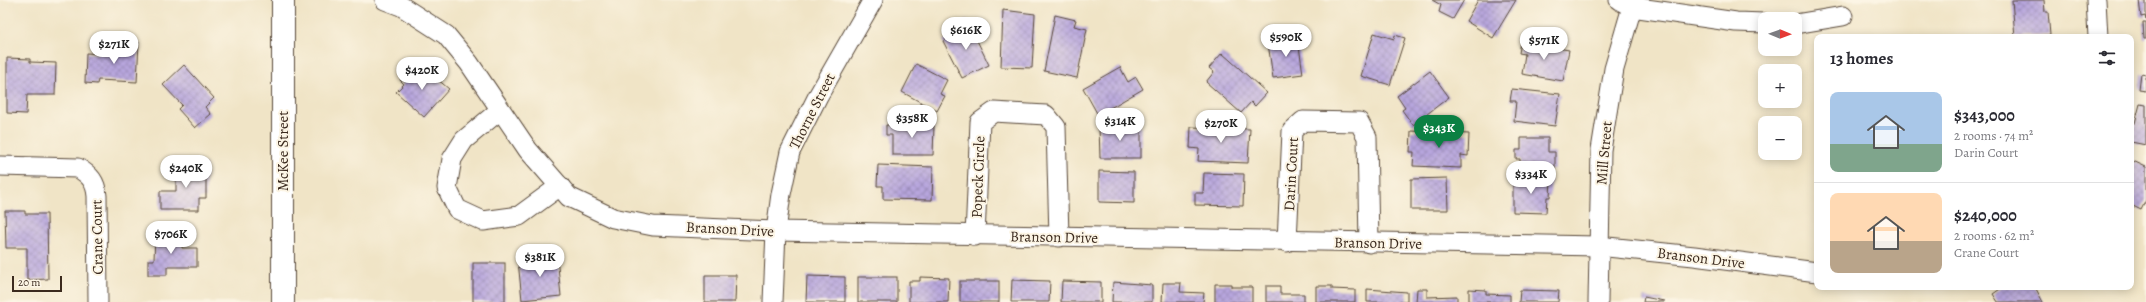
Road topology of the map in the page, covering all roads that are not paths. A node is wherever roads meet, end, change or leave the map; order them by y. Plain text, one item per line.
1 (283, 0) edge
2 (385, 0) edge
3 (873, 0) edge
4 (2096, 0) edge
5 (1626, 3) edge
6 (1843, 16) dead end
7 (1758, 23) edge
8 (1802, 23) edge
9 (2098, 34) edge
10 (500, 110) junction
11 (0, 166) edge
12 (560, 186) junction
13 (776, 231) junction
14 (975, 236) junction
15 (1059, 237) junction
16 (1287, 242) junction
17 (1369, 243) junction
18 (1598, 246) junction
19 (1814, 272) edge
20 (98, 302) edge
21 (283, 302) edge
22 (773, 302) edge
23 (1598, 302) edge

1 - 21 street, McKee Street
2 - 10 street, Branson Drive
3 - 13 street, Thorne Street
4 - 9 street
5 - 7 street
5 - 18 street, Mill Street
6 - 8 street
10 - 12 street, Branson Drive
10 - 12 street
11 - 20 street, Crane Court
12 - 13 street, Branson Drive
13 - 14 street, Branson Drive
13 - 22 street, Thorne Street
14 - 15 street, Branson Drive
14 - 15 street, Popeck Circle
15 - 16 street, Branson Drive
16 - 17 street, Branson Drive
16 - 17 street, Darin Court
17 - 18 street, Branson Drive
18 - 19 street, Branson Drive
18 - 23 street, Mill Street

